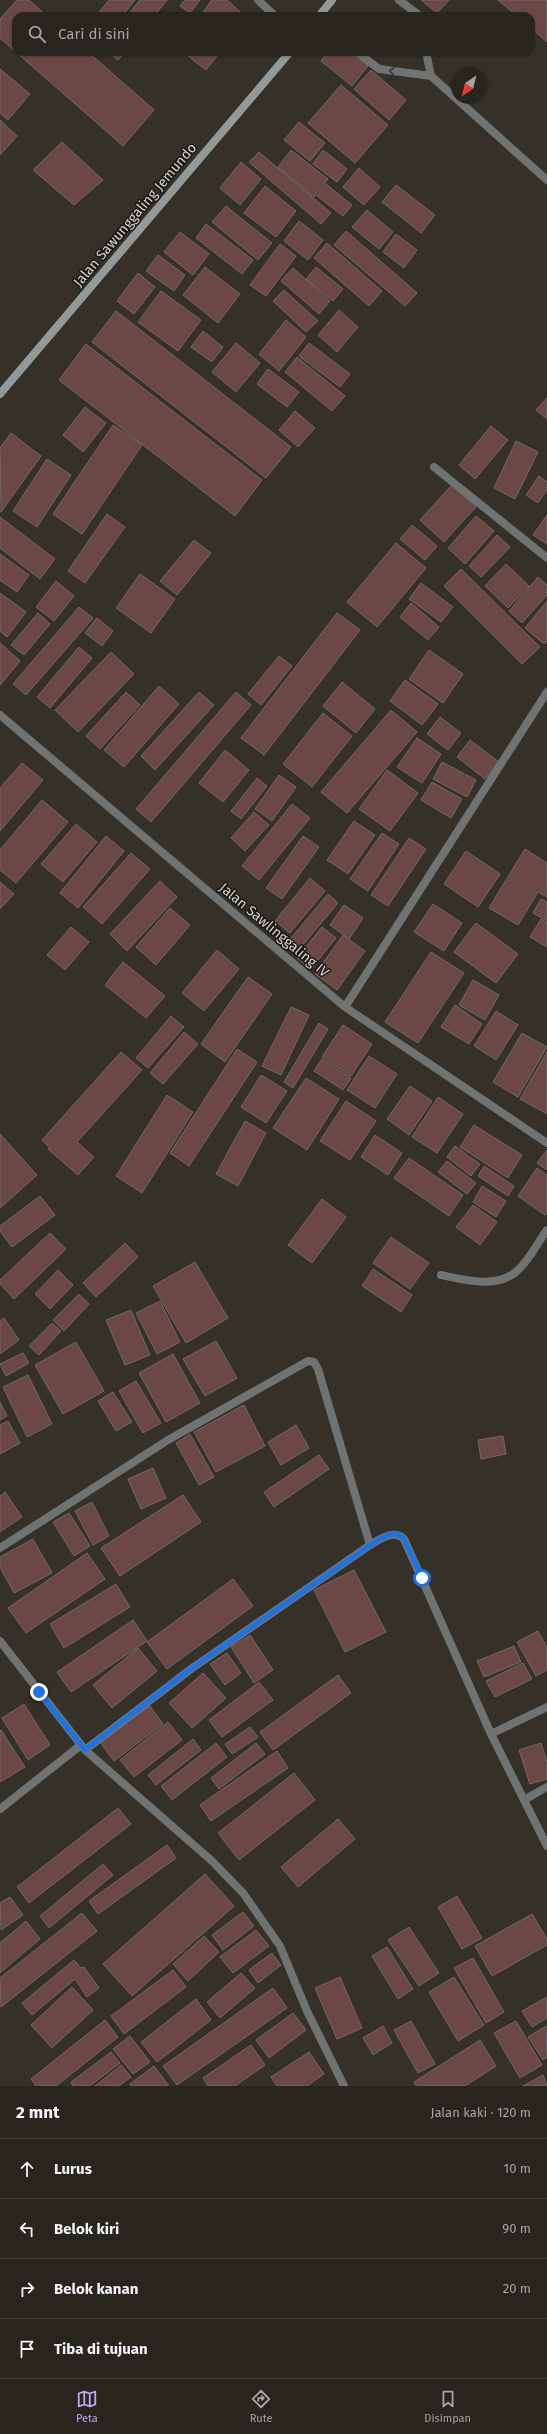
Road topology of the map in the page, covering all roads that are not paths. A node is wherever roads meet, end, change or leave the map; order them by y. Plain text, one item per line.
1 (258, 0) edge
2 (332, 0) edge
3 (399, 0) edge
4 (271, 12) edge
5 (322, 12) edge
6 (415, 12) edge
7 (287, 56) edge
8 (362, 56) edge
9 (427, 56) edge
10 (431, 76) junction
11 (547, 180) edge
12 (0, 394) edge
13 (434, 467) dead end
14 (547, 558) edge
15 (547, 692) edge
16 (0, 715) edge
17 (345, 1007) junction
18 (547, 1143) edge
19 (547, 1230) edge
20 (441, 1275) dead end
21 (370, 1545) junction
22 (0, 1548) edge
23 (0, 1641) edge
24 (547, 1707) edge
25 (491, 1734) junction
26 (83, 1748) junction
27 (547, 1788) edge
28 (524, 1800) junction
29 (0, 1808) edge
30 (547, 1846) edge
31 (344, 2086) edge

1 - 4 street
2 - 5 main road
3 - 6 street
7 - 12 main road, Jalan Sawunggaling Jemundo
10 -> 8 street
9 - 10 street
10 - 11 street
13 - 14 street
15 - 17 street
16 - 17 street, Jalan Sawlinggaling IV
17 - 18 street, Jalan Sawlinggaling IV
19 - 20 street
21 - 22 street
21 - 25 street
21 - 26 street
23 - 26 street
24 - 25 street
25 - 28 street
26 - 29 street
26 - 31 street
27 - 28 street
28 - 30 street

